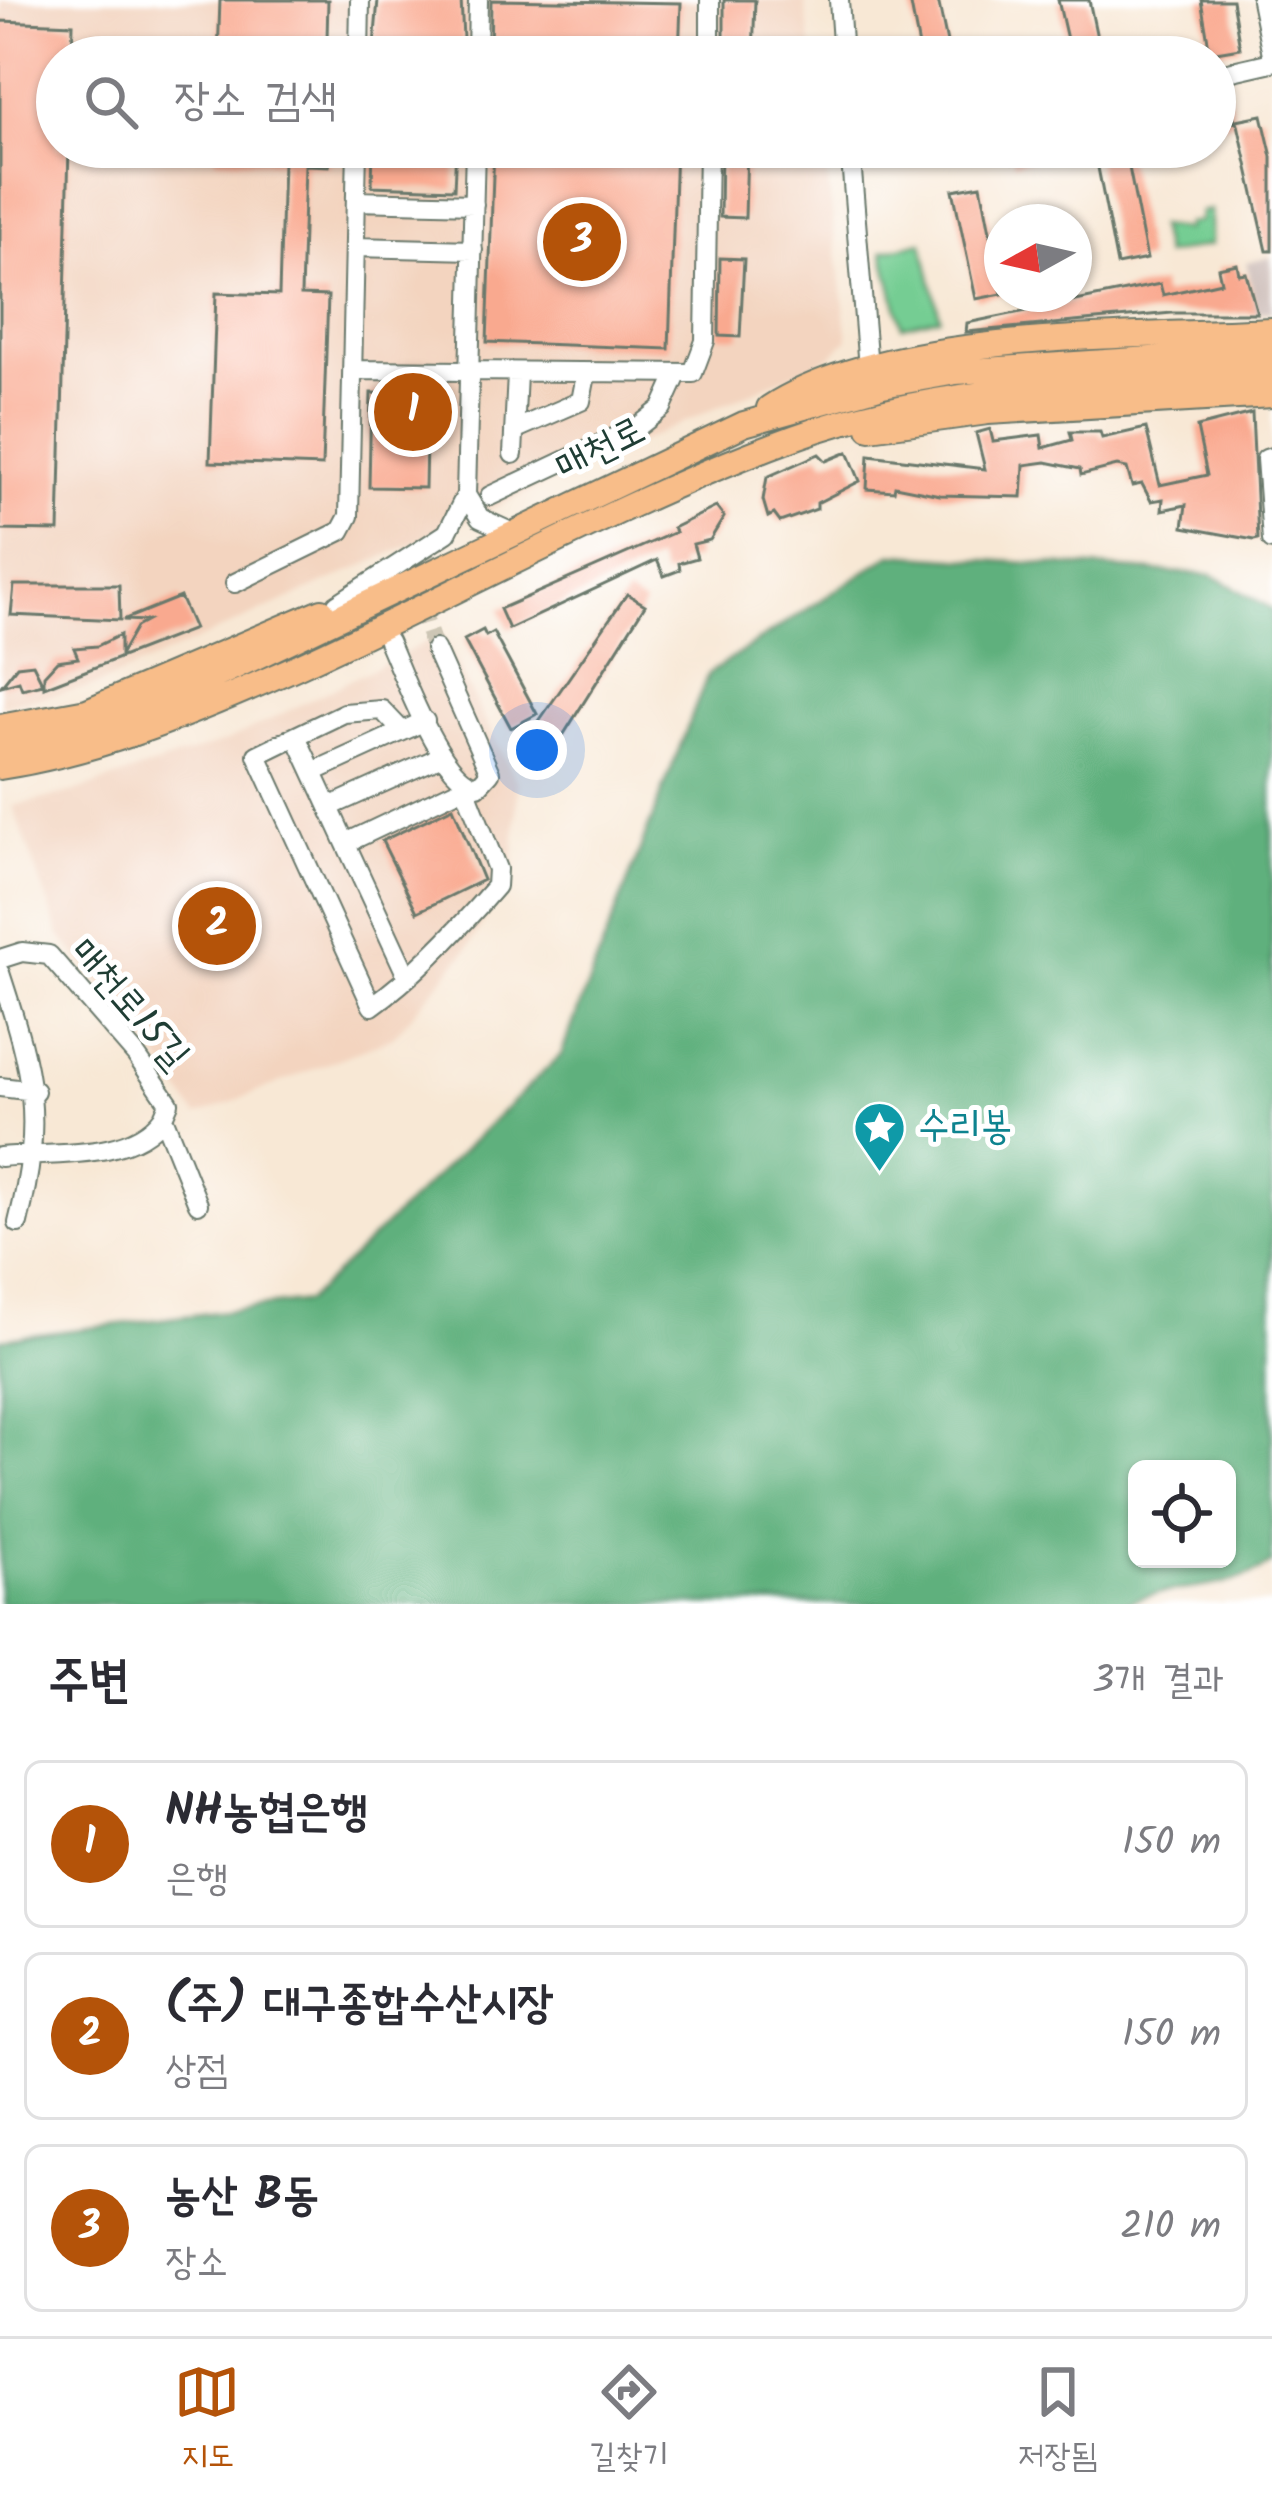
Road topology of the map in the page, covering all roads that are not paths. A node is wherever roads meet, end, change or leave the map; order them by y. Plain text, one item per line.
1 (360, 0) edge
2 (478, 0) edge
3 (710, 0) edge
4 (839, 0) edge
5 (1261, 0) edge
6 (359, 36) edge
7 (477, 36) edge
8 (710, 36) edge
9 (842, 36) edge
10 (1272, 58) edge
11 (1236, 69) edge
12 (357, 168) edge
13 (475, 168) edge
14 (708, 168) edge
15 (852, 168) edge
16 (356, 201) junction
17 (474, 203) junction
18 (355, 247) junction
19 (472, 250) junction
20 (1272, 330) edge
21 (1272, 351) edge
22 (868, 368) junction
23 (352, 370) junction
24 (470, 373) junction
25 (517, 374) junction
26 (1272, 374) edge
27 (586, 375) junction
28 (676, 377) junction
29 (1272, 395) edge
30 (744, 424) junction
31 (514, 430) junction
32 (796, 437) junction
33 (513, 454) dead end
34 (1269, 458) edge
35 (466, 495) junction
36 (490, 496) dead end
37 (515, 534) junction
38 (1272, 540) edge
39 (235, 583) dead end
40 (337, 604) junction
41 (403, 605) junction
42 (388, 641) junction
43 (435, 649) tunnel mouth
44 (425, 721) junction
45 (0, 727) edge
46 (402, 731) junction
47 (296, 736) junction
48 (0, 746) edge
49 (442, 756) junction
50 (0, 767) edge
51 (313, 772) junction
52 (0, 780) edge
53 (463, 784) junction
54 (329, 807) junction
55 (346, 843) junction
56 (0, 959) edge
57 (0, 973) edge
58 (407, 976) junction
59 (0, 1087) edge
60 (35, 1091) junction
61 (163, 1117) junction
62 (0, 1157) edge
63 (34, 1157) junction
64 (198, 1204) dead end
65 (18, 1223) dead end

1 - 6 street
2 - 7 street
3 - 8 street
4 - 9 street
5 - 10 street
10 - 11 street
12 - 16 street
13 - 17 street
14 - 28 street
15 - 22 street
16 - 17 street
16 - 18 street
17 - 19 street
18 - 19 street
18 - 23 street
19 - 24 street
20 - 22 main road
21 - 30 main road, 매천로
22 - 30 main road
23 - 24 street
23 - 39 street
24 - 25 street
24 - 35 street
25 - 27 street
25 - 31 street
26 - 32 main road, 매천로
27 - 28 street
27 - 31 street
28 - 36 street
29 - 32 main road
30 - 37 main road, 매천로
31 - 33 street
32 - 41 main road, 매천로
34 - 38 street
35 - 37 street
35 - 40 street
37 - 41 main road, 매천로
40 - 41 main road
40 - 45 main road
41 - 42 main road
41 - 48 main road, 매천로
41 - 50 main road, 매천로
42 - 44 street
42 - 52 main road
43 - 53 street
44 - 46 street
44 - 49 street
46 - 47 street
46 - 51 street
47 - 51 street
47 - 58 street
49 - 53 street
49 - 54 street
51 - 54 street
53 - 55 street
53 - 58 street
54 - 55 street
55 - 58 street
56 - 61 street, 매천로15길
57 - 60 street
59 - 60 street
60 - 63 street
61 - 63 street
61 - 64 street, 매천로15길
62 - 63 street
63 - 65 street

